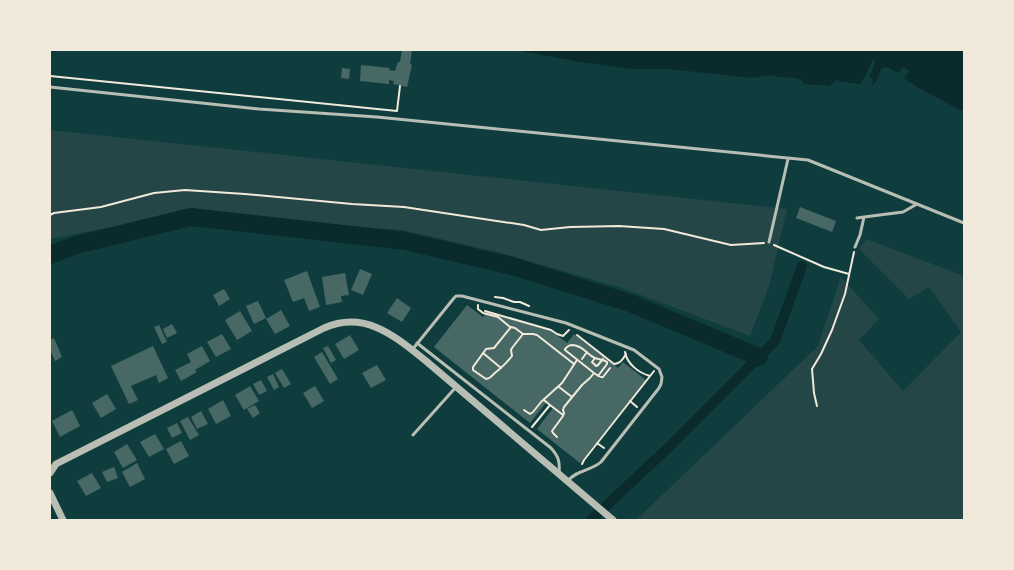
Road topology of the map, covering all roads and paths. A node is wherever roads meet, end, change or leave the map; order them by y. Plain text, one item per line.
1 (50, 76) edge
2 (400, 86) dead end
3 (50, 87) edge
4 (788, 158) junction
5 (918, 204) junction
6 (50, 216) edge
7 (857, 218) dead end
8 (864, 218) junction
9 (964, 223) edge
10 (769, 242) junction
11 (855, 247) joint
12 (849, 274) junction
13 (572, 325) junction
14 (511, 327) junction
15 (569, 329) junction
16 (523, 334) junction
17 (417, 343) junction
18 (409, 348) junction
19 (587, 352) junction
20 (483, 353) junction
21 (626, 354) dead end
22 (595, 358) junction
23 (627, 358) dead end
24 (582, 359) dead end
25 (603, 359) junction
26 (577, 360) junction
27 (574, 364) junction
28 (657, 367) junction
29 (501, 368) junction
30 (610, 368) dead end
31 (594, 373) junction
32 (598, 376) junction
33 (650, 376) junction
34 (456, 386) junction
35 (559, 387) junction
36 (572, 397) junction
37 (544, 400) junction
38 (550, 405) junction
39 (817, 406) dead end
40 (524, 410) dead end
41 (564, 416) junction
42 (533, 426) dead end
43 (413, 435) dead end
44 (557, 437) dead end
45 (597, 443) junction
46 (609, 452) junction
47 (583, 471) junction
48 (50, 473) edge
49 (559, 474) junction
50 (568, 481) junction
51 (50, 493) edge
52 (63, 520) edge
53 (613, 520) edge

1 - 2 path
3 - 4 lane
4 - 5 lane
4 - 10 lane
5 - 8 lane
5 - 9 lane
6 - 10 path
7 - 8 lane
8 - 11 lane
10 - 12 path
11 - 12 path
12 - 39 path
13 - 15 path
13 - 17 lane
13 - 28 lane
14 - 15 path
14 - 16 path
14 - 20 path
15 - 21 path
16 - 27 path
16 - 29 path
17 - 18 lane
17 - 49 lane
18 - 34 street
18 - 48 street
19 - 22 path
19 - 24 path
19 - 26 path
20 - 29 path
20 - 29 path
22 - 25 path
22 - 25 path
23 - 33 path
25 - 32 path
26 - 27 path
26 - 31 path
27 - 35 path
28 - 33 path
28 - 46 lane
30 - 32 path
31 - 32 path
31 - 36 path
33 - 45 path
34 - 43 lane
34 - 49 street
35 - 36 path
35 - 37 path
36 - 41 path
37 - 38 path
37 - 40 path
38 - 41 path
38 - 42 path
41 - 44 path
45 - 46 path
45 - 47 path
46 - 47 lane
47 - 50 lane
49 - 50 street
50 - 53 street
51 - 52 street

